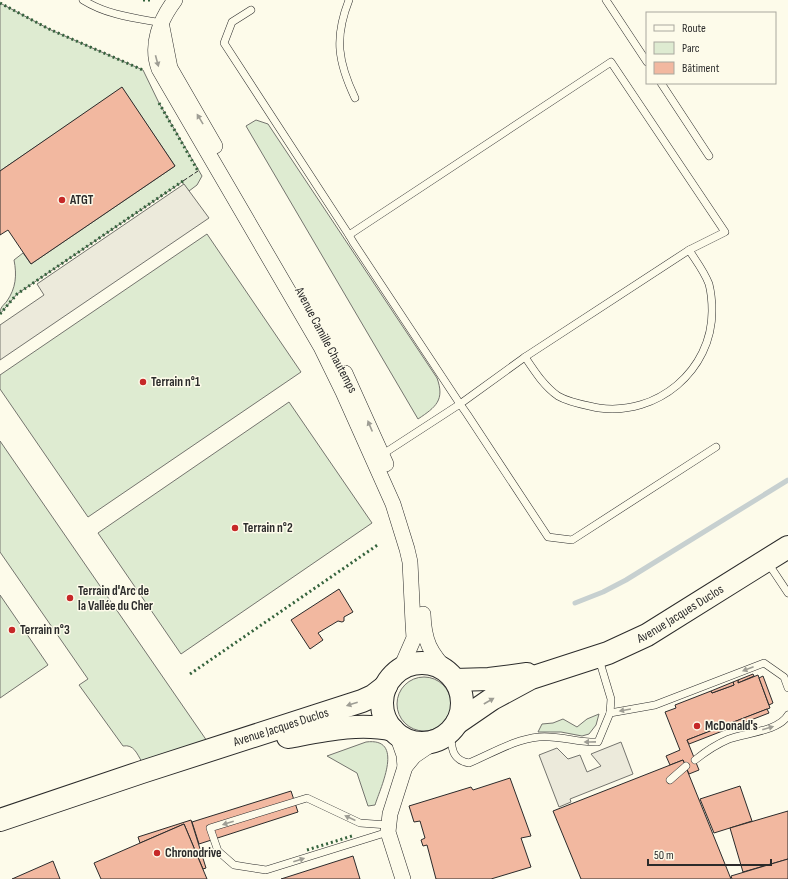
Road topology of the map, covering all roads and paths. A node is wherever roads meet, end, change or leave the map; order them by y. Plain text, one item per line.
1 (83, 0) edge
2 (174, 0) edge
3 (349, 0) edge
4 (606, 0) edge
5 (251, 10) dead end
6 (162, 23) junction
7 (646, 60) edge
8 (662, 84) edge
9 (355, 98) dead end
10 (709, 156) dead end
11 (349, 235) junction
12 (689, 250) junction
13 (525, 357) junction
14 (460, 404) junction
15 (716, 447) dead end
16 (378, 457) junction
17 (788, 548) edge
18 (766, 561) junction
19 (788, 593) edge
20 (598, 656) junction
21 (566, 666) junction
22 (451, 676) junction
23 (393, 678) junction
24 (788, 688) edge
25 (610, 713) junction
26 (788, 715) edge
27 (449, 731) junction
28 (395, 732) junction
29 (695, 760) dead end
30 (173, 763) junction
31 (686, 766) dead end
32 (405, 767) junction
33 (670, 780) dead end
34 (0, 820) edge
35 (388, 828) junction
36 (403, 879) edge

1 - 6 lane
2 - 6 street
3 - 9 lane
4 - 7 lane
5 - 11 lane
6 - 16 street, Avenue Camille Chautemps
8 - 10 lane
11 - 12 lane
11 - 14 lane
12 - 13 lane
12 - 13 lane
13 - 14 lane
14 - 15 lane
14 - 16 lane
16 - 22 street, Avenue Camille Chautemps
16 - 23 street, Avenue Camille Chautemps
17 - 18 main road, Avenue Jacques Duclos
18 - 19 lane
18 - 20 main road, Avenue Jacques Duclos
20 - 21 main road, Avenue Jacques Duclos
20 - 25 lane
21 - 22 main road, Avenue Jacques Duclos
27 -> 21 main road, Avenue Jacques Duclos
22 - 23 main road
22 - 27 main road
23 - 28 main road
23 -> 30 main road, Avenue Jacques Duclos
24 -> 25 lane
25 -> 27 lane
29 -> 26 lane
27 - 28 main road
27 - 32 street
28 - 30 main road, Avenue Jacques Duclos
28 - 32 street
30 - 34 main road, Avenue Jacques Duclos
31 - 33 lane
32 - 35 street
35 -> 35 lane
35 - 36 street

